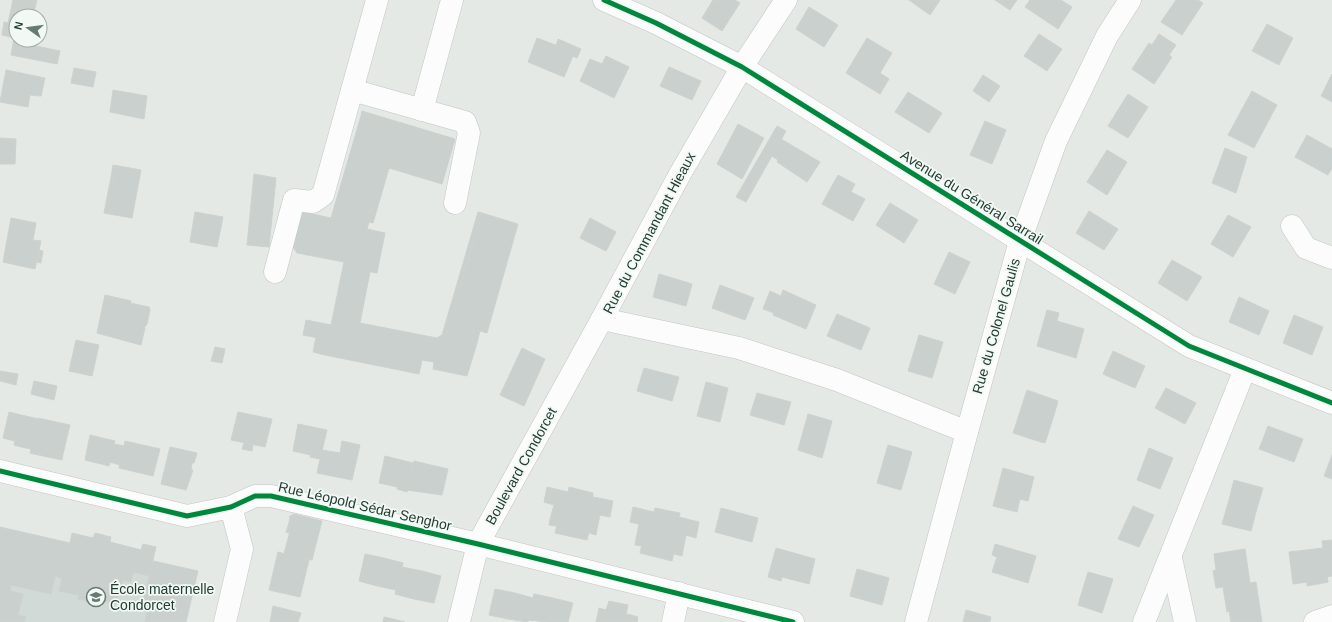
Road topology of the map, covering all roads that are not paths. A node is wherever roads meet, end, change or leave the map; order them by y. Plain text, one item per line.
1 (377, 0) edge
2 (452, 0) edge
3 (604, 0) edge
4 (786, 0) edge
5 (1124, 2) edge
6 (742, 67) junction
7 (352, 90) junction
8 (422, 110) junction
9 (455, 203) dead end
10 (1292, 226) dead end
11 (1020, 241) junction
12 (1332, 258) edge
13 (275, 272) dead end
14 (602, 319) junction
15 (1245, 369) junction
16 (1332, 403) edge
17 (967, 432) junction
18 (0, 471) edge
19 (231, 507) junction
20 (478, 544) junction
21 (1171, 558) junction
22 (679, 594) junction
23 (1332, 616) edge
24 (225, 622) edge
25 (459, 622) edge
26 (673, 622) edge
27 (793, 622) edge
28 (916, 622) edge
29 (1144, 622) edge
30 (1185, 622) edge
31 (1315, 622) edge

1 - 7 street
2 - 8 street
3 - 6 street, Avenue du Général Sarrail
4 - 6 street, Rue du Commandant Hieaux
5 - 11 street, Rue du Colonel Gaulis
6 - 11 street, Avenue du Général Sarrail
6 - 14 street, Rue du Commandant Hieaux
7 - 8 street
7 - 13 street
8 - 9 street
10 - 12 street
11 - 15 street, Avenue du Général Sarrail
11 - 17 street, Rue du Colonel Gaulis
14 - 17 street, Rue du Commandant Hieaux
14 - 20 street, Boulevard Condorcet
15 - 16 street, Avenue du Général Sarrail
15 - 21 street
17 - 28 street, Rue du Colonel Gaulis
18 - 19 street, Rue Léopold Sédar Senghor
19 - 20 street, Rue Léopold Sédar Senghor
19 - 24 street
20 - 22 street, Rue Léopold Sédar Senghor
20 - 25 street, Boulevard Condorcet
21 - 29 street
21 - 30 street
22 - 26 street
22 - 27 street, Rue Léopold Sédar Senghor
23 - 31 street

